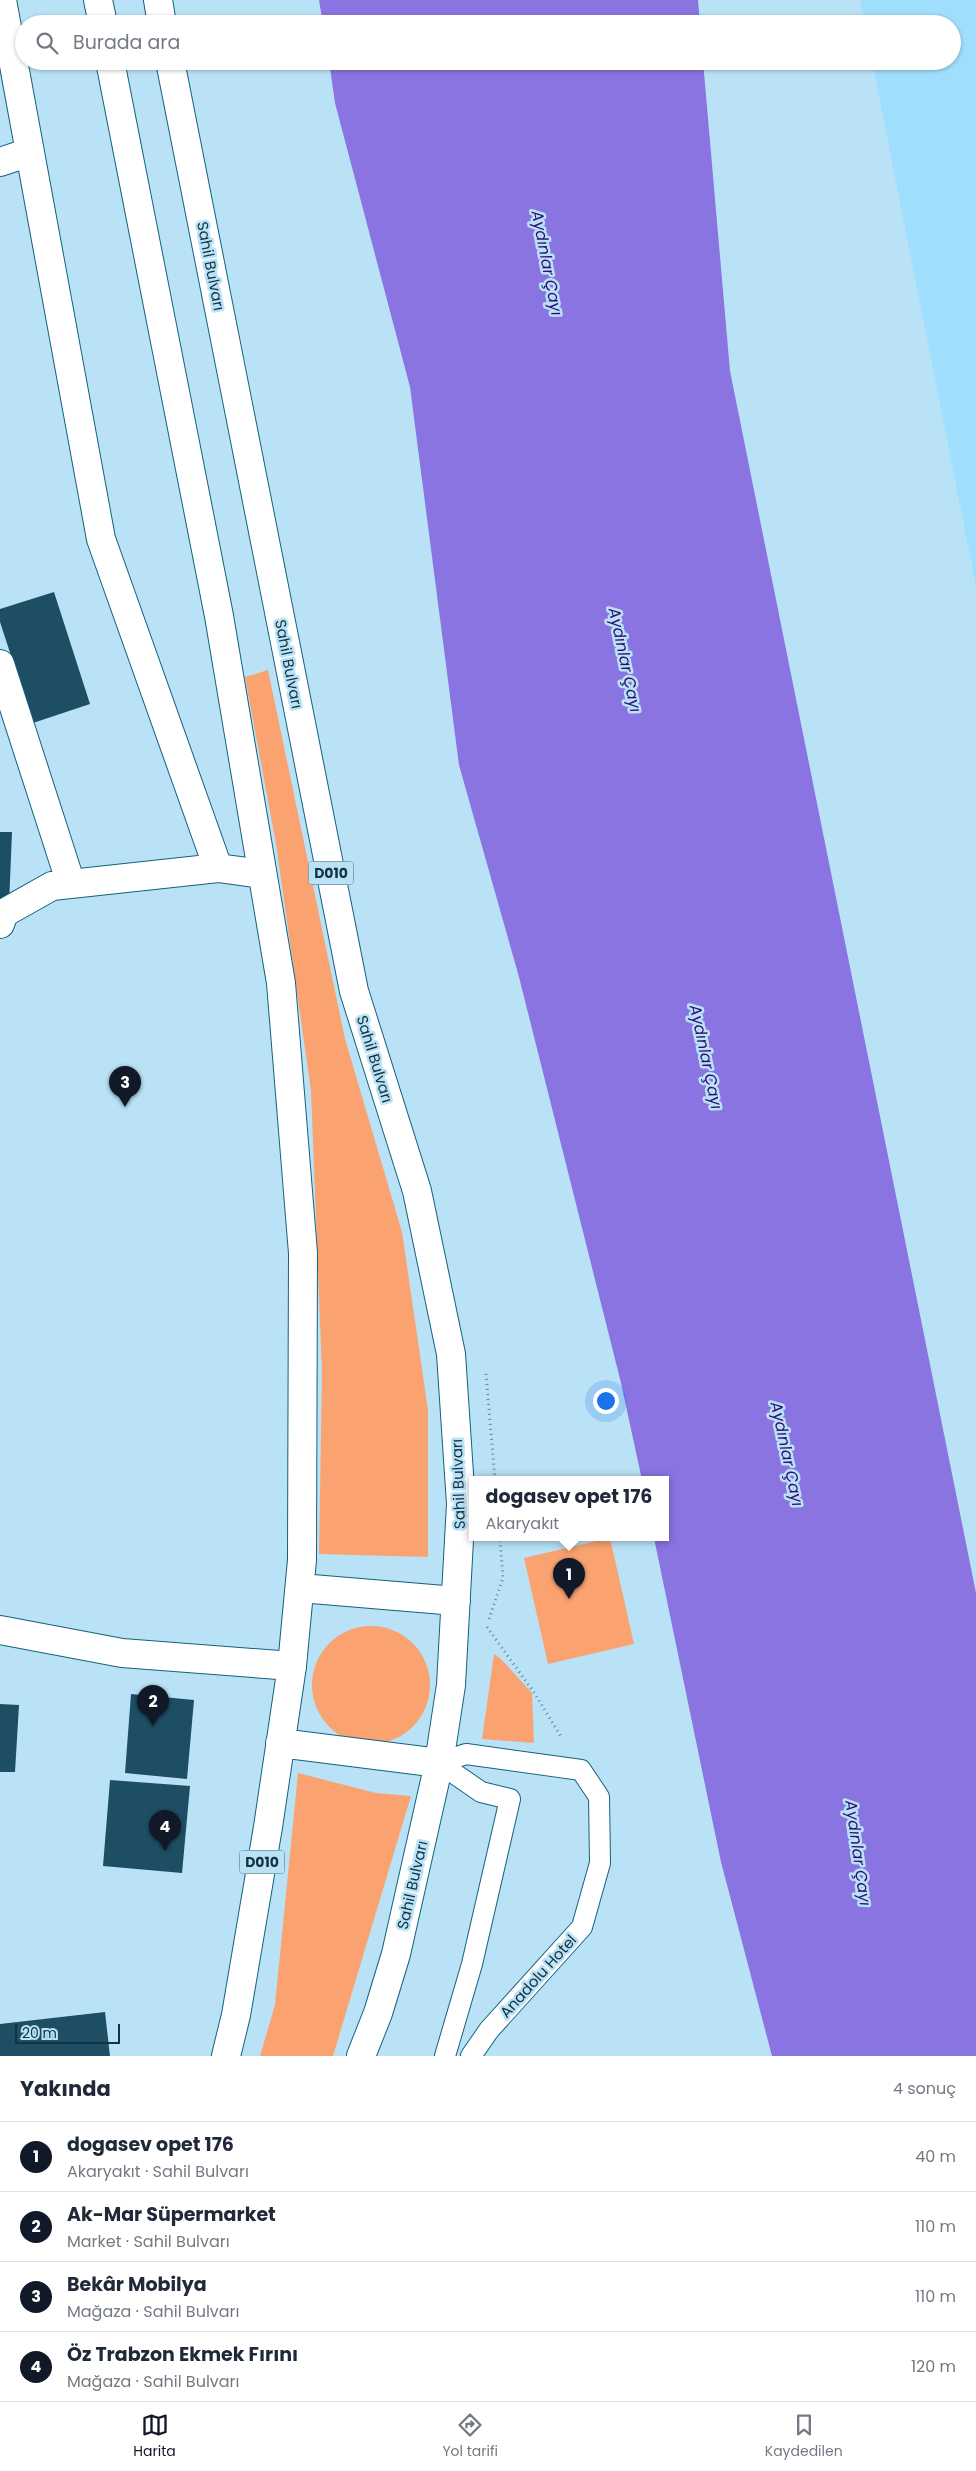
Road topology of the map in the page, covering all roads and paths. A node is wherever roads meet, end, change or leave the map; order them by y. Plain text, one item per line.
1 (2, 0) edge
2 (98, 0) edge
3 (158, 0) edge
4 (101, 15) edge
5 (160, 15) edge
6 (112, 70) edge
7 (172, 70) edge
8 (30, 152) junction
9 (0, 162) edge
10 (0, 664) edge
11 (218, 868) junction
12 (262, 874) junction
13 (71, 884) junction
14 (1, 916) edge
15 (300, 1588) junction
16 (456, 1601) junction
17 (486, 1626) dead end
18 (0, 1630) edge
19 (292, 1666) junction
20 (280, 1743) junction
21 (439, 1763) junction
22 (581, 1770) junction
23 (226, 2056) edge
24 (361, 2056) edge
25 (445, 2056) edge
26 (471, 2056) edge

1 - 8 main road
2 - 4 main road
3 - 5 main road
6 - 12 main road, D010
7 - 16 main road, Sahil Bulvarı / D010
8 - 9 main road
8 - 11 main road
10 - 13 main road
11 - 12 main road
11 - 13 main road
12 - 15 main road, D010
13 - 14 main road
15 - 16 main road
15 - 19 main road, D010
16 - 21 main road, Sahil Bulvarı / D010
17 - 22 path
18 - 19 main road
19 - 20 main road, D010
20 - 21 main road
20 - 23 main road, D010
21 - 22 lane
21 - 24 main road, Sahil Bulvarı / D010
21 - 25 lane
22 - 26 lane, Anadolu Hotel

